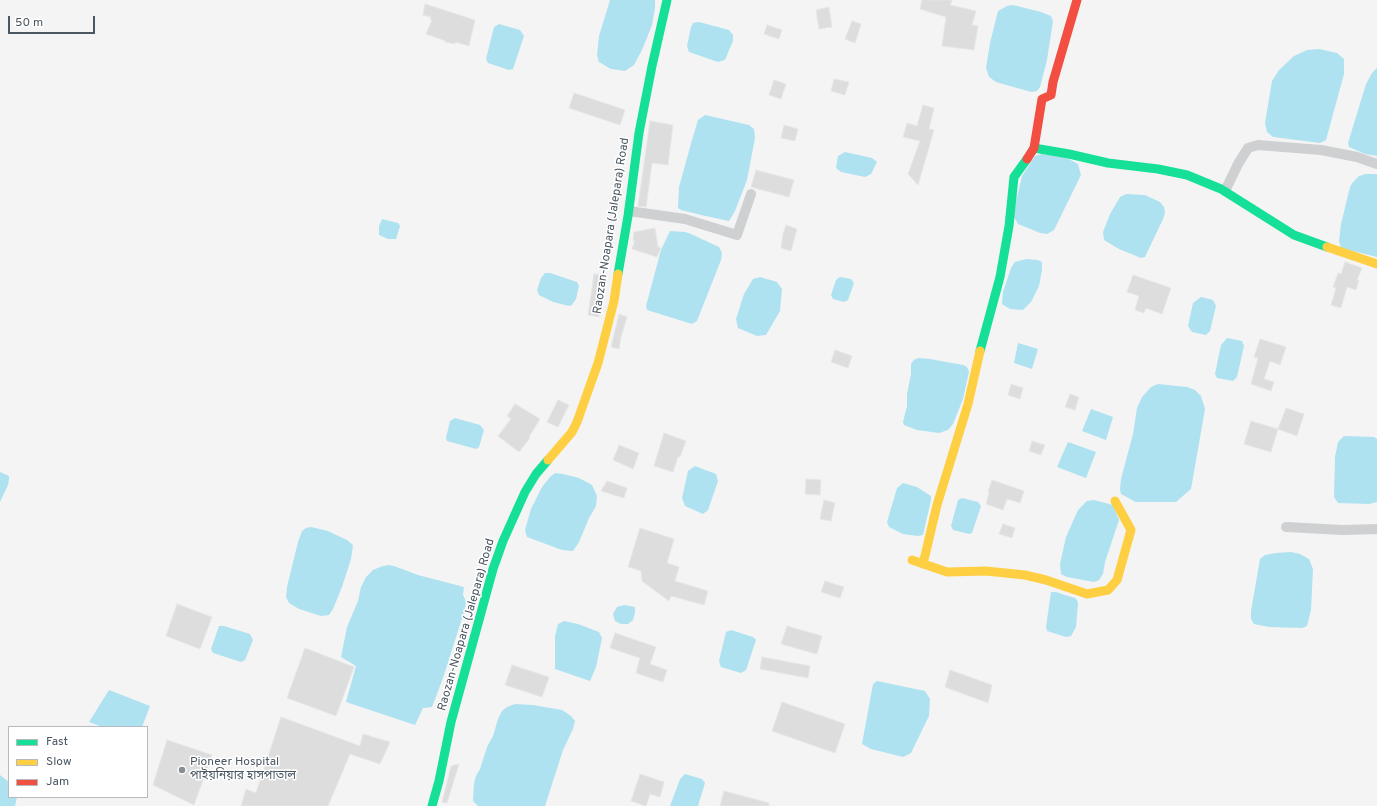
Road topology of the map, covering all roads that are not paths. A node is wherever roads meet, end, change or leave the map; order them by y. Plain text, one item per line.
1 (668, 0) edge
2 (1077, 0) edge
3 (1034, 148) junction
4 (1377, 164) edge
5 (1225, 192) junction
6 (751, 194) dead end
7 (629, 211) junction
8 (1377, 264) edge
9 (1115, 501) dead end
10 (1286, 527) dead end
11 (1377, 529) edge
12 (912, 560) dead end
13 (924, 564) junction
14 (432, 806) edge

1 - 7 street, Raozan-Noapara (Jalepara) Road
2 - 3 street
3 - 5 street
3 - 13 street
4 - 5 street
5 - 8 street
6 - 7 street
7 - 14 street, Raozan-Noapara (Jalepara) Road
9 - 13 street
10 - 11 street
12 - 13 street

